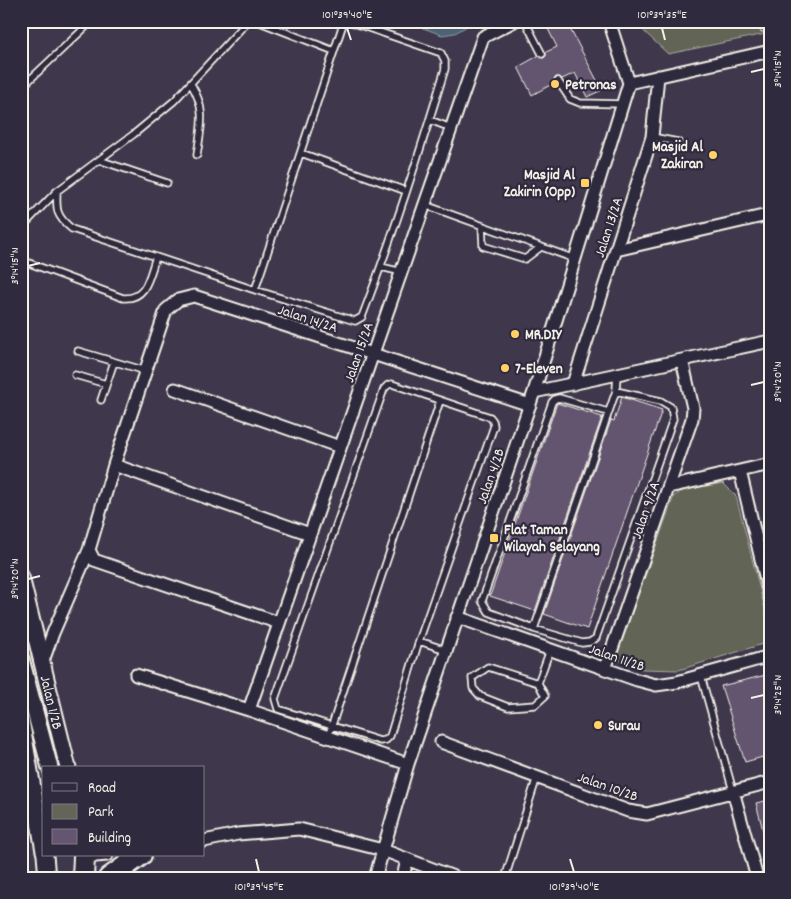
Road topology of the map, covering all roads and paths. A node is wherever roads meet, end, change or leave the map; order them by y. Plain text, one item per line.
1 (92, 21) edge
2 (248, 21) edge
3 (257, 21) edge
4 (344, 21) edge
5 (348, 21) edge
6 (514, 21) edge
7 (525, 21) edge
8 (610, 21) edge
9 (334, 51) junction
10 (770, 51) edge
11 (542, 54) dead end
12 (658, 76) junction
13 (558, 81) dead end
14 (629, 82) junction
15 (191, 84) junction
16 (21, 88) edge
17 (623, 104) junction
18 (430, 120) junction
19 (451, 128) junction
20 (652, 137) junction
21 (678, 142) dead end
22 (301, 153) junction
23 (197, 156) dead end
24 (99, 160) junction
25 (168, 183) dead end
26 (57, 191) junction
27 (406, 191) junction
28 (425, 205) junction
29 (763, 216) dead end
30 (482, 226) junction
31 (21, 228) edge
32 (542, 247) junction
33 (616, 250) junction
34 (156, 257) junction
35 (575, 259) junction
36 (21, 260) edge
37 (382, 267) junction
38 (402, 272) junction
39 (255, 290) junction
40 (770, 341) edge
41 (78, 351) dead end
42 (373, 354) junction
43 (682, 360) junction
44 (114, 362) junction
45 (146, 371) junction
46 (617, 374) junction
47 (75, 375) dead end
48 (106, 384) junction
49 (573, 384) junction
50 (175, 389) dead end
51 (616, 391) junction
52 (534, 392) junction
53 (101, 400) dead end
54 (440, 401) junction
55 (530, 405) junction
56 (608, 412) junction
57 (340, 447) junction
58 (770, 464) edge
59 (114, 465) junction
60 (740, 471) junction
61 (669, 487) junction
62 (310, 534) junction
63 (89, 550) junction
64 (21, 577) edge
65 (770, 597) edge
66 (457, 617) junction
67 (279, 623) junction
68 (534, 629) junction
69 (419, 641) junction
70 (446, 650) junction
71 (550, 650) junction
72 (770, 656) edge
73 (21, 658) edge
74 (42, 664) junction
75 (605, 669) junction
76 (136, 675) dead end
77 (701, 676) junction
78 (538, 683) junction
79 (249, 710) junction
80 (21, 720) edge
81 (331, 726) junction
82 (328, 737) junction
83 (441, 742) dead end
84 (408, 764) junction
85 (49, 766) edge
86 (68, 766) edge
87 (537, 777) junction
88 (21, 779) edge
89 (770, 782) edge
90 (733, 791) junction
91 (40, 828) junction
92 (42, 840) edge
93 (205, 841) edge
94 (383, 850) junction
95 (44, 856) edge
96 (83, 856) edge
97 (140, 856) edge
98 (408, 859) junction
99 (48, 878) edge
100 (83, 878) edge
101 (109, 878) edge
102 (375, 878) edge
103 (403, 878) edge
104 (456, 878) edge
105 (505, 878) edge
106 (757, 878) edge

1 - 16 lane
2 - 15 lane
3 - 9 lane
4 - 9 lane
5 - 18 lane
6 - 19 street, Jalan 15/2A
7 - 11 lane
8 - 14 street
9 - 22 lane
10 - 12 street
12 - 14 street
12 - 20 street, Jalan 13/2A
13 - 17 lane
14 - 17 street, Jalan 4/2B
15 - 23 lane
15 - 24 lane
17 - 35 street, Jalan 4/2B
18 - 19 lane
18 - 27 lane
19 - 28 street, Jalan 15/2A
20 - 21 lane
20 - 33 street, Jalan 13/2A
22 - 27 lane
22 - 39 lane
24 - 25 lane
24 - 26 lane
26 - 31 lane
26 - 34 lane
27 - 37 lane
28 - 30 lane
28 - 38 street, Jalan 15/2A
29 - 33 street
30 - 32 lane
30 - 32 lane
32 - 35 lane
33 - 49 street, Jalan 13/2A
34 - 36 lane
34 - 39 lane
35 - 52 street, Jalan 4/2B
37 - 38 lane
37 - 39 lane
38 - 42 street, Jalan 15/2A
40 - 43 street
41 - 44 lane
42 - 45 street, Jalan 14/2A
42 - 55 street, Jalan 14/2A
42 - 57 street, Jalan 15/2A
43 - 46 street
43 - 61 street, Jalan 9/2A
44 - 45 lane
44 - 48 lane
45 - 59 street
46 - 49 street
46 - 51 lane
47 - 48 lane
48 - 53 lane
49 - 52 street
50 - 57 street
51 - 56 lane
51 - 68 lane
52 - 55 street, Jalan 4/2B
54 - 69 lane
54 - 81 lane
54 - 81 lane
55 - 66 street, Jalan 4/2B
56 - 68 lane
56 - 68 lane
57 - 62 street, Jalan 15/2A
58 - 60 street
59 - 62 street
59 - 63 street
60 - 61 street
60 - 65 street
61 - 75 street, Jalan 9/2A
62 - 67 street, Jalan 15/2A
63 - 67 street
63 - 74 street
64 - 74 street, Jalan 1/2B
66 - 70 street, Jalan 4/2B
66 - 71 street, Jalan 11/2B
67 - 79 street, Jalan 15/2A
69 - 70 lane
69 - 81 lane
70 - 84 street, Jalan 4/2B
71 - 75 street, Jalan 11/2B
71 - 78 lane
72 - 77 street, Jalan 11/2B
73 - 85 street
74 - 86 street, Jalan 1/2B
75 - 77 street, Jalan 11/2B
76 - 79 street
77 - 90 lane
78 - 78 lane
79 - 82 street
80 - 91 street
81 - 82 lane
82 - 84 street
83 - 87 street, Jalan 10/2B
84 - 94 street, Jalan 4/2B
87 - 90 street, Jalan 10/2B
87 - 105 lane
88 - 91 lane
89 - 90 street, Jalan 10/2B
90 - 106 street
91 - 92 street
93 - 94 street
94 - 98 street
94 - 102 street, Jalan 4/2B
95 - 99 street
96 - 100 highway
97 - 101 highway
98 - 103 street
98 - 104 street

